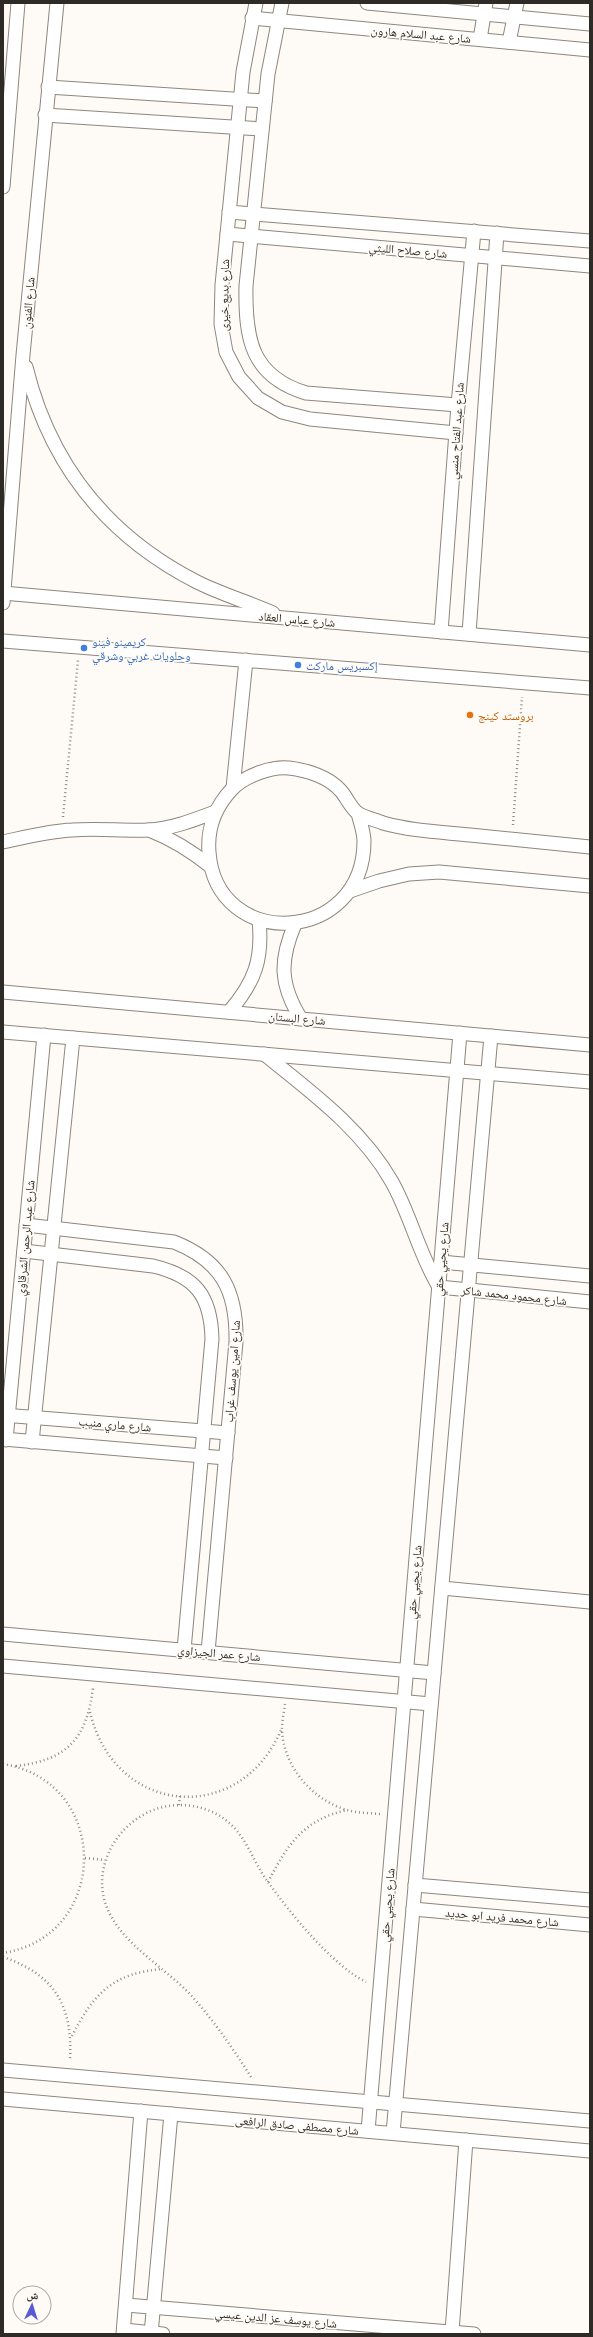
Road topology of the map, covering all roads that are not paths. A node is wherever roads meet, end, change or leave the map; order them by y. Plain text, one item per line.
1 (18, 3) edge
2 (57, 3) edge
3 (256, 3) edge
4 (282, 3) edge
5 (368, 3) edge
6 (517, 3) edge
7 (485, 8) edge
8 (513, 17) junction
9 (252, 18) junction
10 (278, 20) junction
11 (590, 24) edge
12 (480, 39) junction
13 (509, 42) junction
14 (590, 50) edge
15 (48, 87) junction
16 (240, 100) junction
17 (265, 102) junction
18 (45, 115) junction
19 (238, 127) junction
20 (262, 129) junction
21 (3, 188) edge
22 (229, 212) junction
23 (254, 214) junction
24 (474, 232) junction
25 (497, 233) junction
26 (227, 234) junction
27 (251, 236) junction
28 (590, 241) edge
29 (472, 256) junction
30 (496, 258) junction
31 (590, 266) edge
32 (23, 355) junction
33 (458, 405) junction
34 (456, 433) junction
35 (3, 596) edge
36 (286, 618) junction
37 (441, 632) junction
38 (469, 634) junction
39 (3, 641) edge
40 (590, 645) edge
41 (246, 660) junction
42 (590, 688) edge
43 (233, 788) junction
44 (215, 812) junction
45 (358, 813) junction
46 (149, 830) junction
47 (3, 842) edge
48 (590, 847) edge
49 (210, 866) junction
50 (590, 886) edge
51 (350, 891) junction
52 (259, 920) junction
53 (295, 924) junction
54 (3, 992) edge
55 (229, 1012) junction
56 (301, 1018) junction
57 (3, 1032) edge
58 (460, 1033) junction
59 (44, 1035) junction
60 (491, 1036) junction
61 (73, 1038) junction
62 (590, 1045) edge
63 (264, 1054) junction
64 (457, 1071) junction
65 (487, 1074) junction
66 (590, 1082) edge
67 (26, 1225) junction
68 (54, 1228) junction
69 (24, 1251) junction
70 (51, 1254) junction
71 (441, 1262) junction
72 (470, 1265) junction
73 (590, 1276) edge
74 (439, 1287) junction
75 (468, 1290) junction
76 (590, 1302) edge
77 (5, 1415) edge
78 (35, 1417) junction
79 (204, 1431) junction
80 (228, 1433) junction
81 (4, 1440) edge
82 (32, 1442) junction
83 (201, 1456) junction
84 (226, 1458) junction
85 (442, 1588) junction
86 (590, 1602) edge
87 (3, 1634) edge
88 (184, 1650) junction
89 (208, 1652) junction
90 (3, 1666) edge
91 (407, 1670) junction
92 (434, 1673) junction
93 (404, 1702) junction
94 (431, 1704) junction
95 (415, 1885) junction
96 (590, 1900) edge
97 (413, 1909) junction
98 (590, 1925) edge
99 (3, 2070) edge
100 (3, 2100) edge
101 (371, 2101) junction
102 (396, 2104) junction
103 (141, 2111) junction
104 (171, 2114) junction
105 (590, 2120) edge
106 (368, 2131) junction
107 (393, 2133) junction
108 (466, 2140) junction
109 (590, 2150) edge
110 (126, 2306) junction
111 (154, 2308) junction
112 (334, 2328) edge
113 (363, 2329) edge
114 (123, 2332) edge
115 (452, 2332) junction
116 (155, 2334) edge
117 (474, 2334) edge

1 - 21 street
2 - 15 street, شارع الفنون
3 - 9 street, شارع بديع خيرى
4 - 10 street, شارع بديع خيرى
5 - 7 street
6 - 8 street
7 - 8 street
7 - 12 street
8 - 11 street
8 - 13 street
9 - 10 street, شارع عبد السلام هارون
9 - 16 street, شارع بديع خيرى
10 - 12 street, شارع عبد السلام هارون
10 - 17 street, شارع بديع خيرى
12 - 13 street, شارع عبد السلام هارون
13 - 14 street, شارع عبد السلام هارون
15 - 16 street
15 - 18 street, شارع الفنون
16 - 17 street
16 - 19 street, شارع بديع خيرى
17 - 20 street, شارع بديع خيرى
18 - 19 street
18 - 32 street, شارع الفنون
19 - 20 street
19 - 22 street, شارع بديع خيرى
20 - 23 street, شارع بديع خيرى
22 - 23 street, شارع صلاح الليثي
22 - 26 street, شارع بديع خيرى
23 - 24 street, شارع صلاح الليثي
23 - 27 street, شارع بديع خيرى
24 - 25 street, شارع صلاح الليثي
24 - 29 street, شارع عبد الفتاح منسي
25 - 28 street, شارع صلاح الليثي
25 - 30 street
26 - 27 street, شارع صلاح الليثي
26 - 34 street, شارع بديع خيرى
27 - 29 street, شارع صلاح الليثي
27 - 33 street, شارع بديع خيرى
29 - 30 street, شارع صلاح الليثي
29 - 33 street, شارع عبد الفتاح منسي
30 - 31 street, شارع صلاح الليثي
30 - 38 street
32 - 35 street, شارع الفنون
32 - 36 street
33 - 34 street, شارع عبد الفتاح منسي
34 - 37 street, شارع عبد الفتاح منسي
35 - 36 street, شارع عباس العقاد
36 - 37 street, شارع عباس العقاد
37 - 38 street, شارع عباس العقاد
38 - 40 street, شارع عباس العقاد
39 - 41 street
41 - 42 street
41 - 43 street
43 - 44 street
43 - 45 street
44 - 46 street
44 - 49 street
45 - 48 street
45 - 51 street
46 - 47 street
46 - 49 street
49 - 52 street
50 - 51 street
51 - 53 street
52 - 53 street
52 - 55 street
53 - 56 street
54 - 55 street, شارع البستان
55 - 56 street, شارع البستان
56 - 58 street, شارع البستان
57 - 59 street
58 - 60 street, شارع البستان
58 - 64 street, شارع يحيي حقي
59 - 61 street
59 - 67 street, شارع عبد الرحمن الشرقاوي
60 - 62 street, شارع البستان
60 - 65 street
61 - 63 street
61 - 68 street
63 - 64 street
63 - 74 street
64 - 65 street
64 - 71 street, شارع يحيي حقي
65 - 66 street
65 - 72 street
67 - 68 street, شارع امين يوسف غراب
67 - 69 street, شارع عبد الرحمن الشرقاوي
68 - 70 street
68 - 80 street, شارع امين يوسف غراب
69 - 70 street, شارع امين يوسف غراب
69 - 77 street, شارع عبد الرحمن الشرقاوي
70 - 78 street
70 - 79 street, شارع امين يوسف غراب
71 - 72 street
71 - 74 street, شارع يحيي حقي
72 - 73 street
72 - 75 street
74 - 75 street, شارع محمود محمد شاكر
74 - 91 street, شارع يحيي حقي
75 - 76 street, شارع محمود محمد شاكر
75 - 85 street
77 - 78 street, شارع ماري منيب
77 - 81 street, شارع عبد الرحمن الشرقاوي
78 - 79 street, شارع ماري منيب
78 - 82 street
79 - 80 street, شارع ماري منيب
79 - 83 street, شارع امين يوسف غراب
80 - 84 street, شارع امين يوسف غراب
81 - 82 street, شارع ماري منيب
82 - 83 street, شارع ماري منيب
83 - 84 street, شارع ماري منيب
83 - 88 street, شارع امين يوسف غراب
84 - 89 street, شارع امين يوسف غراب
85 - 86 street
85 - 92 street
87 - 88 street, شارع عمر الجيزاوي
88 - 89 street, شارع عمر الجيزاوي
89 - 91 street, شارع عمر الجيزاوي
90 - 93 street
91 - 92 street, شارع عمر الجيزاوي
91 - 93 street, شارع يحيي حقي
92 - 94 street
93 - 94 street
93 - 101 street, شارع يحيي حقي
94 - 95 street
95 - 96 street, شارع محمد فريد ابو حديد
95 - 97 street
97 - 98 street, شارع محمد فريد ابو حديد
97 - 102 street
99 - 101 street
100 - 103 street, شارع مصطفى صادق الرافعى
101 - 102 street
101 - 106 street, شارع يحيي حقي
102 - 105 street
102 - 107 street
103 - 104 street, شارع مصطفى صادق الرافعى
103 - 110 street
104 - 106 street, شارع مصطفى صادق الرافعى
104 - 111 street
106 - 107 street, شارع مصطفى صادق الرافعى
107 - 108 street, شارع مصطفى صادق الرافعى
108 - 109 street, شارع مصطفى صادق الرافعى
108 - 115 street
110 - 111 street, شارع يوسف عز الدين عيسي
110 - 114 street
111 - 112 street, شارع يوسف عز الدين عيسي
111 - 116 street
112 - 113 street, شارع يوسف عز الدين عيسي
113 - 115 street, شارع يوسف عز الدين عيسي
114 - 116 street
115 - 117 street, شارع يوسف عز الدين عيسي

